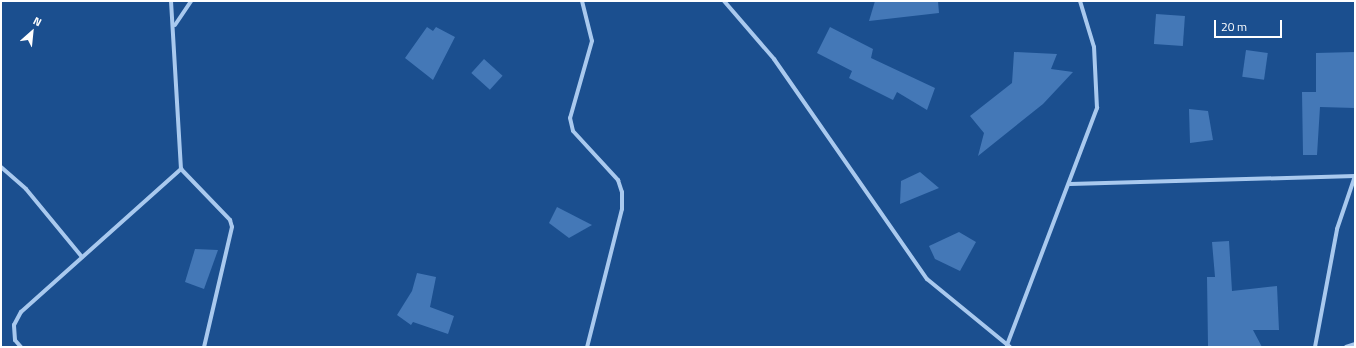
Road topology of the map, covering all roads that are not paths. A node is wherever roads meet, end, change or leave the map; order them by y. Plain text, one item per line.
1 (171, 1) edge
2 (191, 1) edge
3 (582, 1) edge
4 (724, 1) edge
5 (1080, 1) edge
6 (174, 25) junction
7 (1, 167) edge
8 (181, 169) junction
9 (1355, 176) edge
10 (1070, 184) junction
11 (82, 257) junction
12 (1355, 344) edge
13 (1008, 346) edge
14 (21, 347) edge
15 (204, 347) edge
16 (587, 347) edge
17 (1315, 347) edge
18 (1346, 347) edge

1 - 6 street
2 - 6 street
3 - 16 street
4 - 13 street
5 - 10 street
6 - 8 street
7 - 11 street
8 - 11 street
8 - 15 street
9 - 10 street
9 - 17 street
10 - 13 street
11 - 14 street
12 - 18 street

